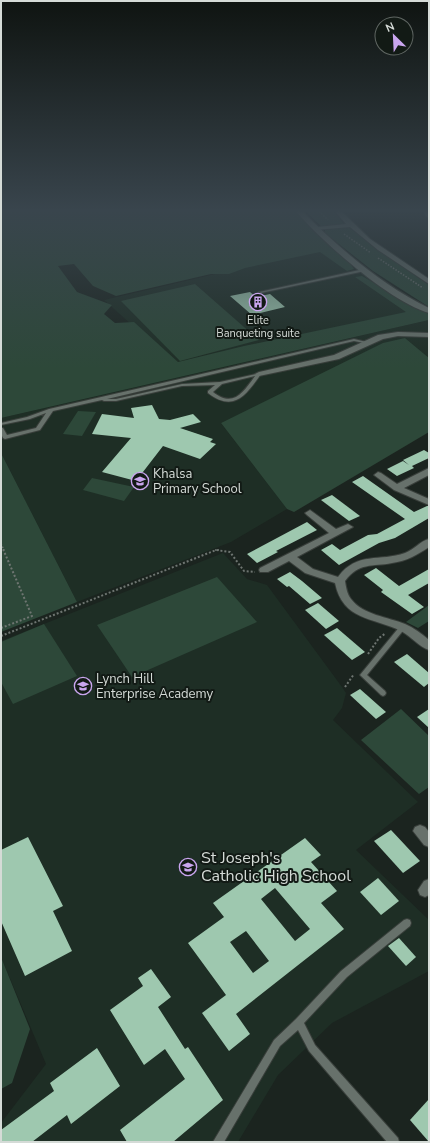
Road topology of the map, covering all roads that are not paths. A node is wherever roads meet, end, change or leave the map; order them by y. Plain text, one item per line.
1 (355, 262) edge
2 (400, 262) edge
3 (364, 270) junction
4 (429, 282) edge
5 (261, 292) dead end
6 (429, 311) edge
7 (429, 335) edge
8 (368, 343) junction
9 (259, 374) junction
10 (220, 383) junction
11 (191, 384) junction
12 (210, 392) junction
13 (96, 399) junction
14 (51, 410) junction
15 (1, 424) edge
16 (1, 429) edge
17 (429, 471) edge
18 (378, 475) dead end
19 (397, 488) junction
20 (429, 502) edge
21 (310, 513) dead end
22 (348, 527) dead end
23 (335, 533) junction
24 (429, 542) edge
25 (289, 556) junction
26 (264, 570) road end
27 (340, 581) junction
28 (403, 627) junction
29 (429, 646) edge
30 (383, 693) dead end
31 (407, 923) dead end
32 (299, 1022) junction
33 (218, 1142) edge
34 (394, 1142) edge

1 - 3 street
2 - 4 street
3 - 5 lane
3 - 6 street
7 - 8 street
8 - 9 street
8 - 13 lane
9 - 10 lane
9 - 12 lane
10 - 11 lane
10 - 12 lane
11 - 12 lane
11 - 13 lane
13 - 14 lane
14 - 15 lane
14 - 16 lane
17 - 19 street
18 - 19 street
19 - 20 street
21 - 23 street
22 - 23 street
23 - 25 street
24 - 27 street
25 - 26 street
25 - 27 street
27 - 28 street
28 - 29 street
28 - 30 lane
31 - 32 lane
32 - 33 lane
32 - 34 lane

